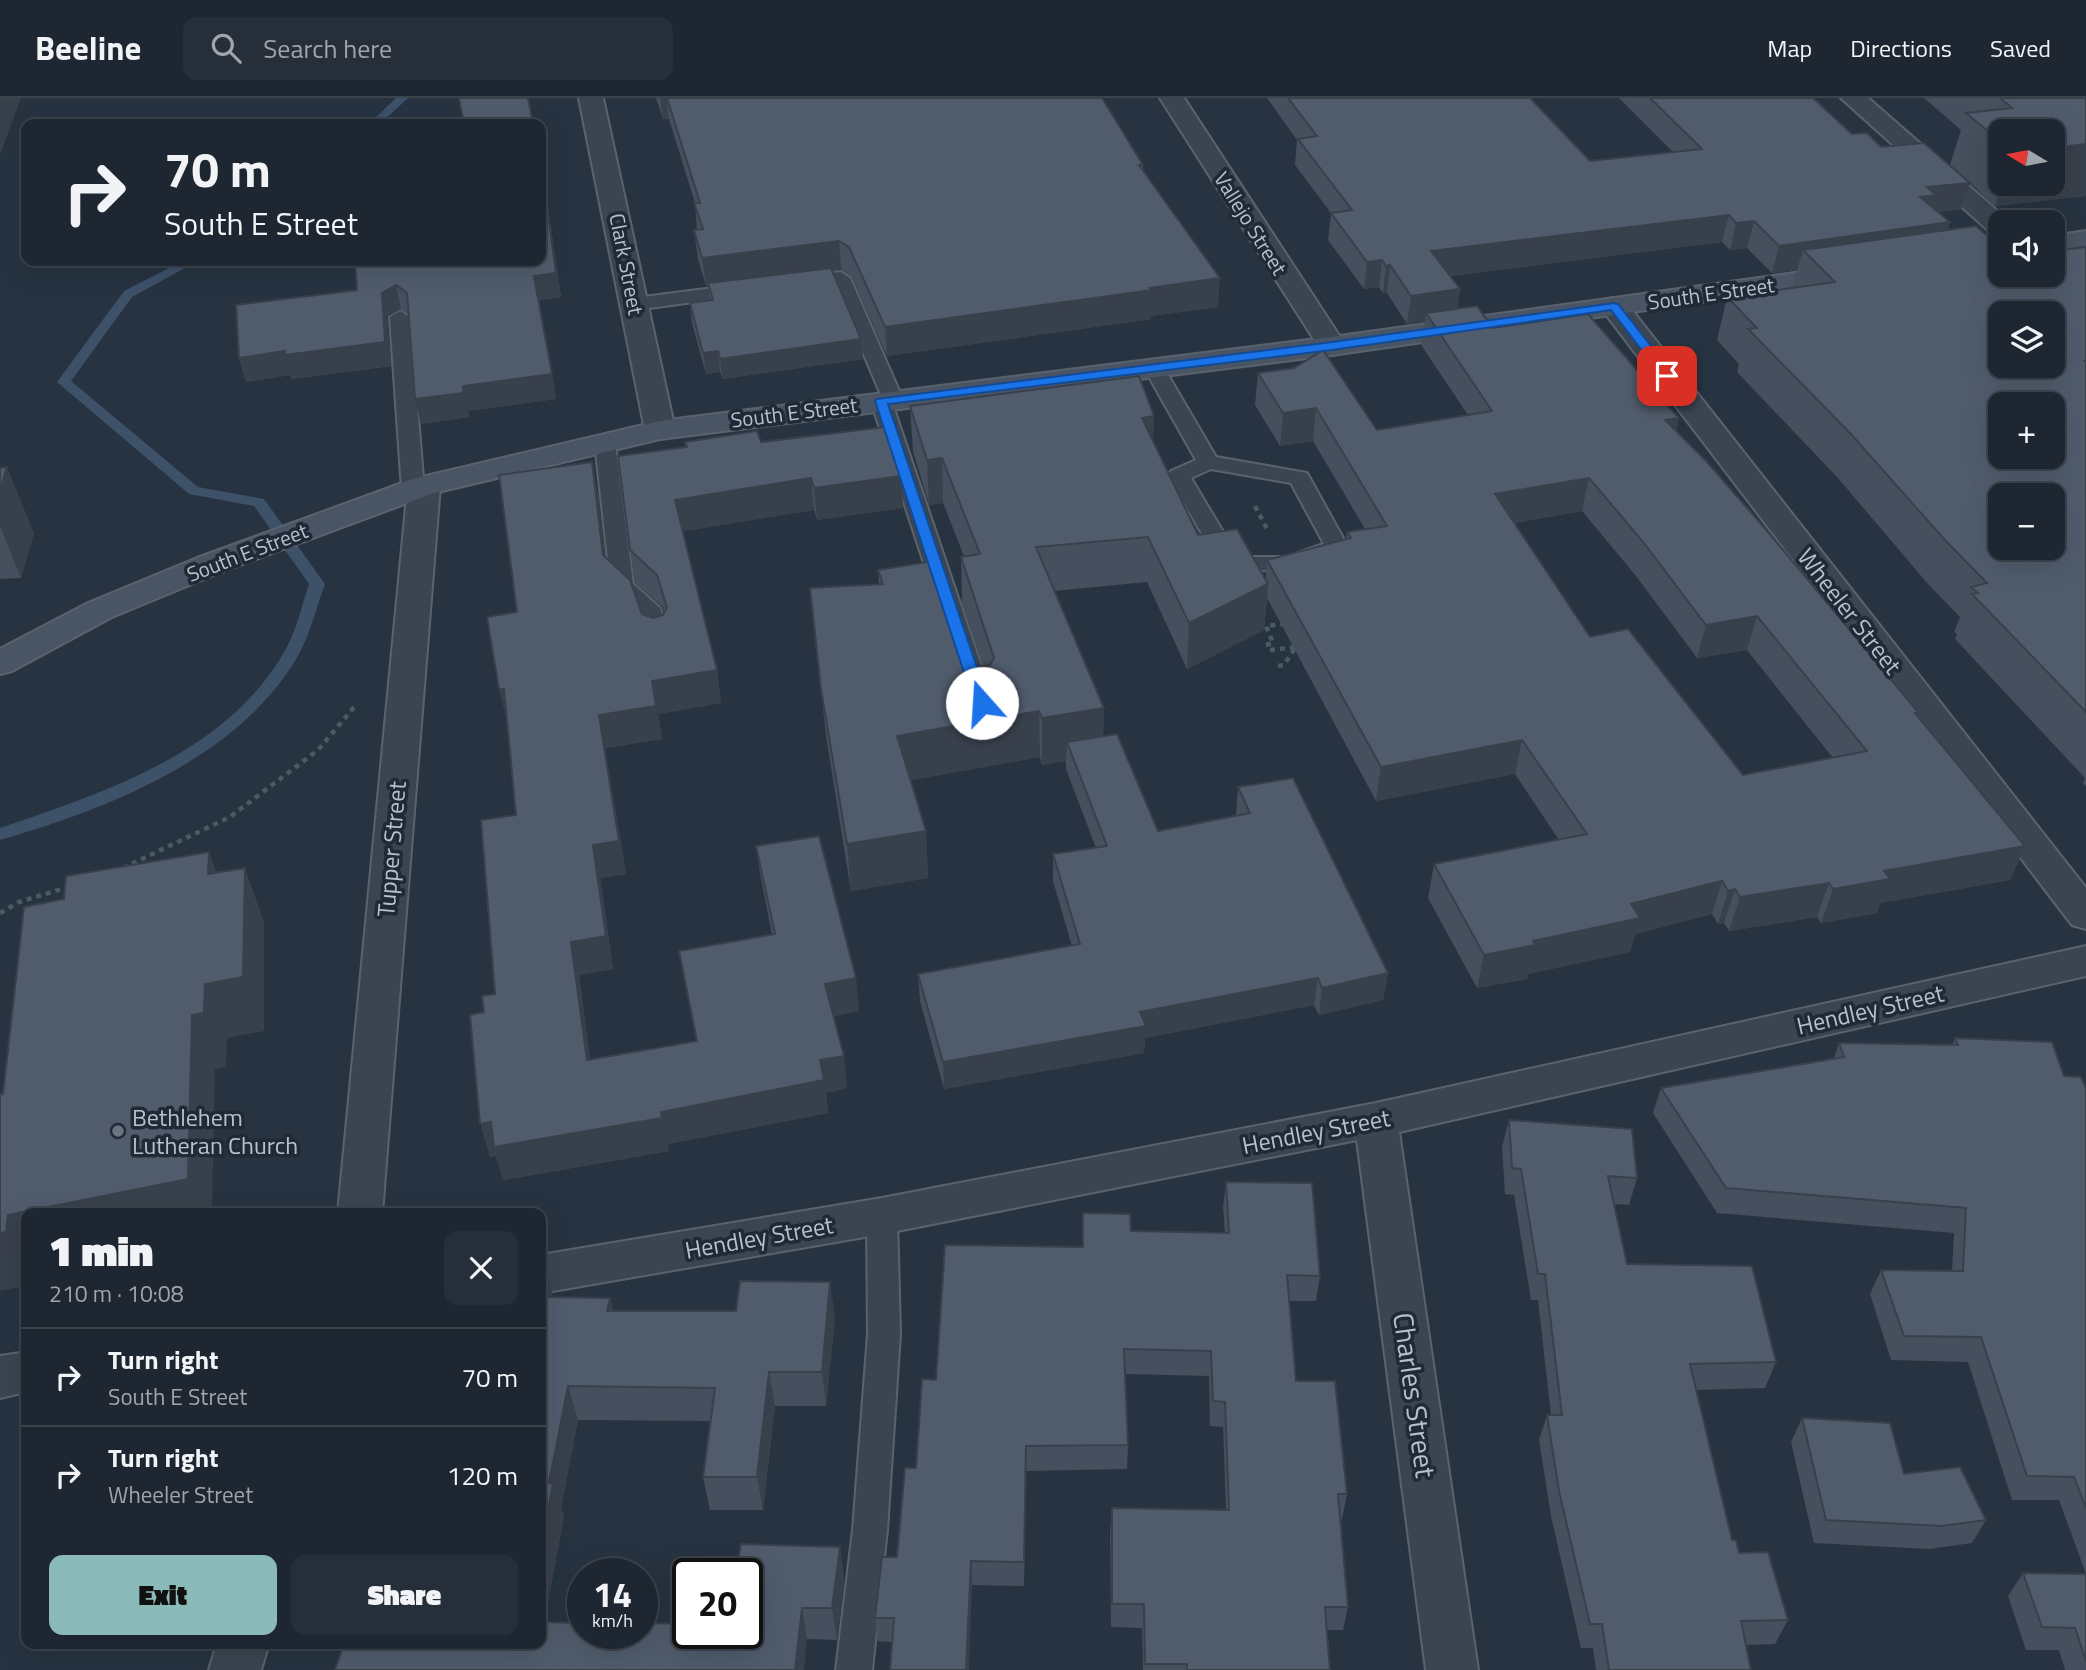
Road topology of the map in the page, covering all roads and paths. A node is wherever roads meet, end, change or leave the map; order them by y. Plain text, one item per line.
1 (591, 98) edge
2 (1172, 98) edge
3 (1853, 98) edge
4 (1988, 216) edge
5 (2086, 239) edge
6 (2065, 242) edge
7 (1876, 270) edge
8 (786, 285) edge
9 (759, 289) edge
10 (635, 304) junction
11 (1614, 306) junction
12 (400, 317) dead end
13 (1332, 346) junction
14 (1154, 368) junction
15 (887, 400) junction
16 (660, 430) junction
17 (605, 443) junction
18 (1208, 462) junction
19 (419, 488) junction
20 (1293, 623) edge
21 (658, 641) edge
22 (1266, 645) dead end
23 (1307, 646) edge
24 (1296, 647) junction
25 (1270, 650) dead end
26 (0, 663) edge
27 (1278, 666) dead end
28 (360, 701) dead end
29 (982, 703) edge
30 (112, 873) edge
31 (72, 886) edge
32 (0, 913) edge
33 (2086, 915) edge
34 (2086, 961) edge
35 (1376, 1120) junction
36 (360, 1208) edge
37 (882, 1216) junction
38 (546, 1273) edge
39 (21, 1373) edge
40 (0, 1377) edge
41 (241, 1649) edge
42 (235, 1670) edge
43 (854, 1670) edge
44 (1452, 1670) edge

1 - 10 street, Clark Street
2 - 13 street, Vallejo Street
3 - 4 street
5 - 6 street
7 - 11 street, South E Street
8 - 15 lane
9 - 10 lane
10 - 16 street, Clark Street
11 - 13 street, South E Street
11 - 33 street, Wheeler Street
12 - 19 lane
13 - 14 street, South E Street
14 - 15 street, South E Street
14 - 18 lane
15 - 16 street, South E Street
15 - 29 lane
16 - 17 street, South E Street
17 - 19 street, South E Street
17 - 21 lane
18 - 18 lane
19 - 26 street, South E Street
19 - 36 street, Tupper Street
20 - 22 path
23 - 24 path
24 - 25 path
24 - 27 path
28 - 30 path
31 - 32 path
34 - 35 street, Hendley Street
35 - 37 street, Hendley Street
35 - 44 street, Charles Street
37 - 38 street, Hendley Street
37 - 43 lane
39 - 40 street
41 - 42 street

